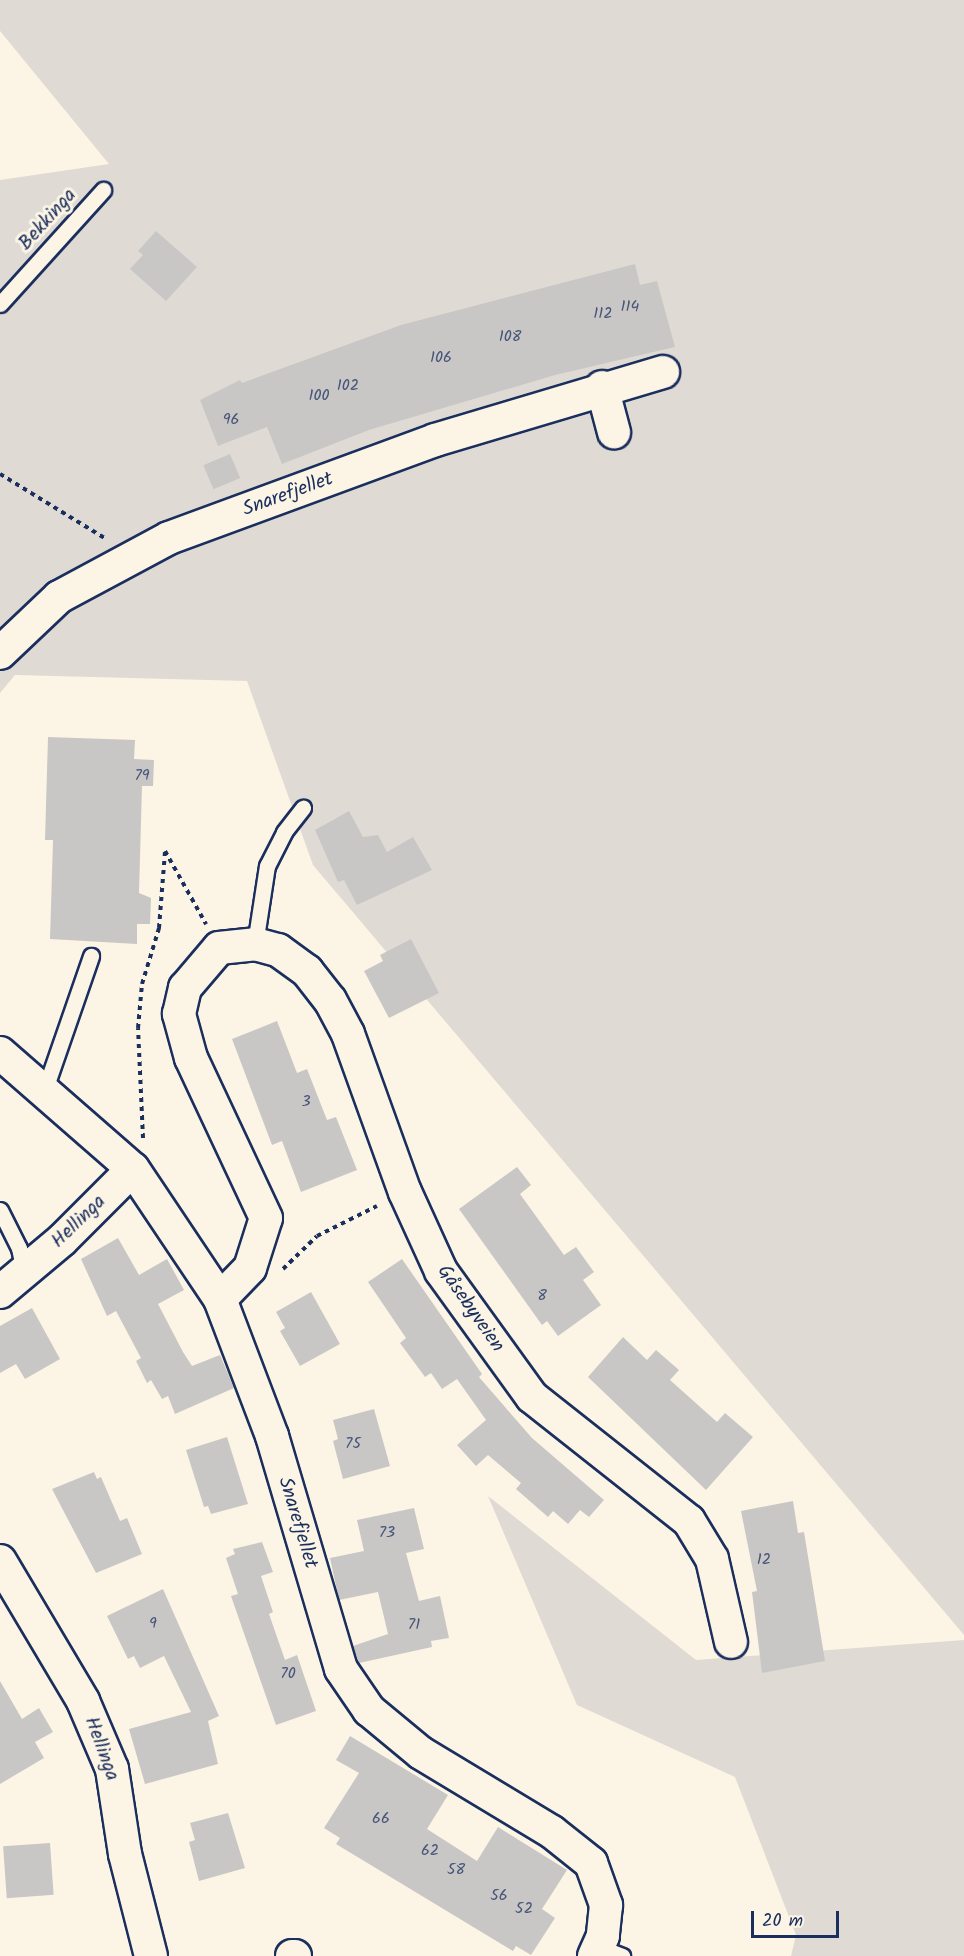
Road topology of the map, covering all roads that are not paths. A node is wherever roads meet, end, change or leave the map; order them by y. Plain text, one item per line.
1 (103, 190) dead end
2 (0, 304) edge
3 (663, 372) dead end
4 (602, 387) junction
5 (614, 432) dead end
6 (0, 653) edge
7 (303, 808) dead end
8 (255, 944) junction
9 (91, 956) dead end
10 (0, 1053) edge
11 (45, 1089) junction
12 (133, 1169) junction
13 (0, 1210) edge
14 (24, 1272) junction
15 (0, 1292) edge
16 (220, 1299) junction
17 (0, 1561) edge
18 (731, 1642) dead end
19 (606, 1953) edge
20 (151, 1956) edge

1 - 2 lane, Bekkinga
3 - 4 street, Snarefjellet
4 - 5 street
4 - 6 street, Snarefjellet
7 - 8 lane
8 - 16 street, Gåsebyveien
8 - 18 street, Gåsebyveien
9 - 11 lane
10 - 11 street, Snarefjellet
11 - 12 street, Snarefjellet
12 - 14 street, Hellinga
12 - 16 street, Snarefjellet
13 - 14 lane
14 - 15 street, Hellinga
16 - 19 street, Snarefjellet
17 - 20 street, Hellinga

